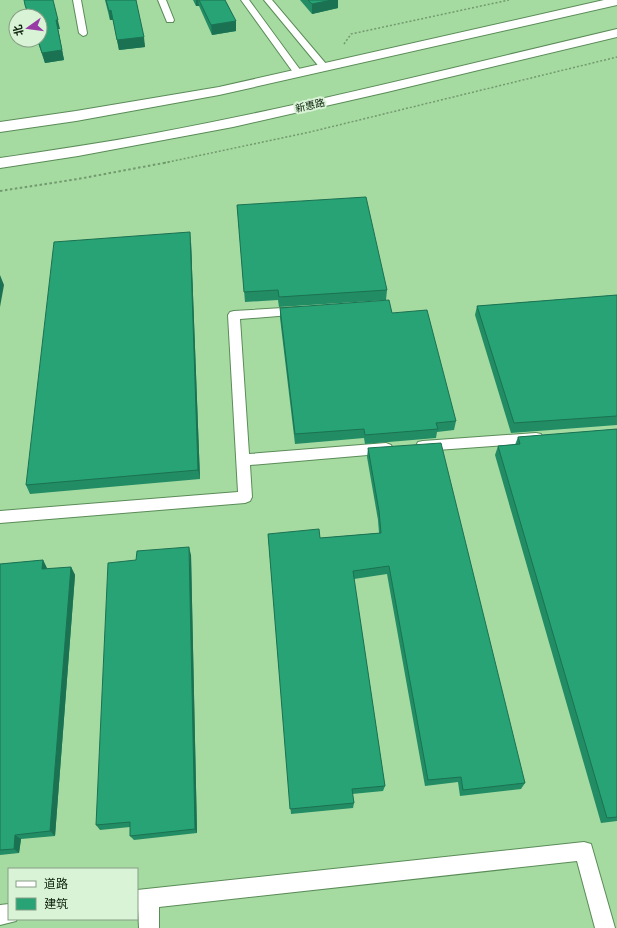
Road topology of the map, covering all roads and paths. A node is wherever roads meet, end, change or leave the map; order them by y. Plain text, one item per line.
1 (77, 0) edge
2 (162, 0) edge
3 (245, 0) edge
4 (268, 0) edge
5 (509, 0) edge
6 (617, 1) edge
7 (170, 20) dead end
8 (522, 23) junction
9 (83, 33) dead end
10 (617, 33) edge
11 (550, 37) junction
12 (311, 51) junction
13 (617, 57) edge
14 (324, 68) junction
15 (298, 73) junction
16 (0, 127) edge
17 (0, 163) edge
18 (0, 191) edge
19 (310, 310) edge
20 (545, 437) edge
21 (243, 460) junction
22 (0, 517) edge
23 (143, 899) edge
24 (149, 928) edge
25 (605, 928) edge

1 - 9 lane
2 - 7 lane
3 - 15 lane
4 - 12 lane
5 - 12 path
6 - 8 main road
8 - 11 main road
8 - 14 main road
10 - 11 main road, 新惠路
11 - 17 main road, 新惠路
12 - 14 lane
13 - 18 path
14 - 15 main road
15 - 16 main road
19 - 21 lane
20 - 21 lane
21 - 22 lane
23 - 24 lane
23 - 25 lane

